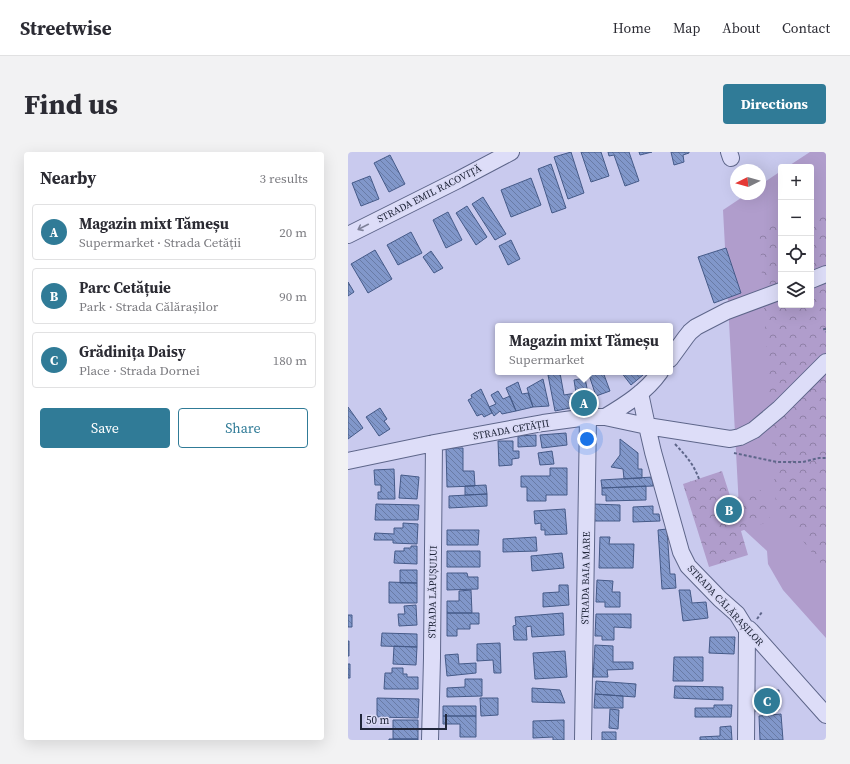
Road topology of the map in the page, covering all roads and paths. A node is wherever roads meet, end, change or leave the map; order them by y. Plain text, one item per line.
1 (510, 152) edge
2 (348, 235) edge
3 (826, 274) edge
4 (814, 279) edge
5 (778, 292) edge
6 (826, 329) edge
7 (826, 332) edge
8 (673, 355) edge
9 (826, 362) edge
10 (658, 375) edge
11 (640, 393) junction
12 (588, 417) junction
13 (605, 417) junction
14 (647, 426) junction
15 (673, 442) dead end
16 (434, 443) junction
17 (348, 461) edge
18 (699, 479) dead end
19 (749, 629) junction
20 (826, 715) edge
21 (430, 740) edge
22 (582, 740) edge
23 (746, 740) edge

1 -> 2 street, STRADA EMIL RACOVIȚĂ
3 - 4 street
5 - 8 street
6 - 7 path
9 - 14 street
10 - 11 street
11 - 13 street
11 - 14 street, STRADA CĂLĂRAȘILOR
12 - 13 street, STRADA CETĂȚII
12 - 16 street, STRADA CETĂȚII
12 - 22 street, STRADA BAIA MARE
13 - 14 street
14 - 19 street, STRADA CĂLĂRAȘILOR
15 - 18 path
16 - 17 street, STRADA CETĂȚII
16 - 21 street, STRADA LĂPUȘULUI
19 - 20 street, STRADA CĂLĂRAȘILOR
19 - 23 street

